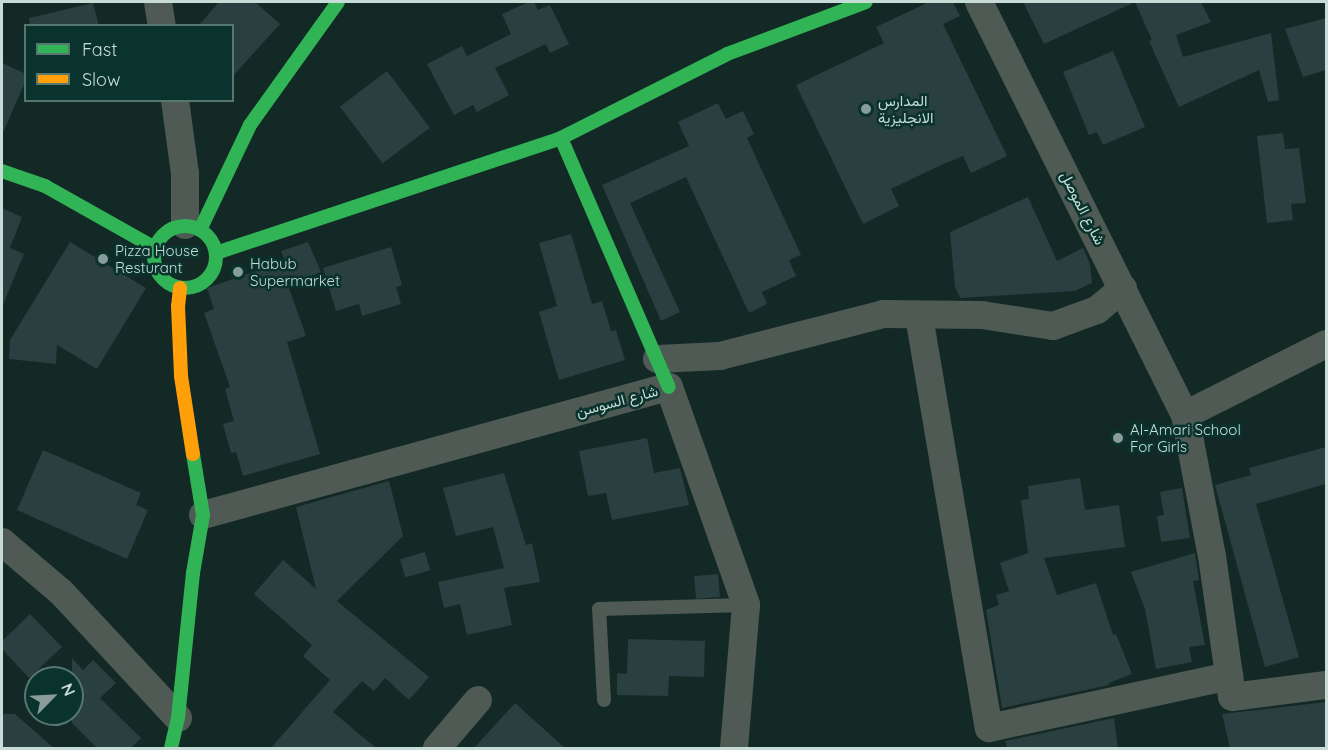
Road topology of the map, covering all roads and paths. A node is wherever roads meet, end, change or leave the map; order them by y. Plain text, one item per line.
1 (158, 2) edge
2 (338, 2) edge
3 (866, 2) edge
4 (979, 2) edge
5 (162, 24) edge
6 (175, 102) edge
7 (561, 138) junction
8 (2, 171) edge
9 (193, 227) junction
10 (155, 248) junction
11 (216, 253) junction
12 (180, 288) junction
13 (1123, 288) junction
14 (919, 316) junction
15 (1326, 344) edge
16 (657, 359) junction
17 (669, 387) junction
18 (1185, 415) junction
19 (203, 515) junction
20 (2, 542) edge
21 (746, 605) junction
22 (1229, 676) junction
23 (1326, 685) edge
24 (478, 700) dead end
25 (604, 700) dead end
26 (178, 718) junction
27 (992, 738) edge
28 (171, 748) edge
29 (437, 748) edge
30 (734, 748) edge

1 - 5 street
2 - 9 street
3 - 7 street
4 - 13 street, شارع الموصل
6 - 9 street
7 - 11 street
7 - 16 street
8 - 10 street
9 - 10 street
9 - 11 street
10 - 12 street
11 - 12 street
12 - 19 street
13 - 14 street
13 - 18 street, شارع الموصل
14 - 16 street
14 - 27 street
15 - 18 street
16 - 17 street
17 - 19 street, شارع السوسن
17 - 21 street, شارع السوسن
18 - 22 street, شارع الموصل
19 - 26 street
20 - 26 street
21 - 25 lane
21 - 30 street, شارع السوسن
22 - 23 street, شارع الموصل
22 - 27 street
24 - 29 street
26 - 28 street

